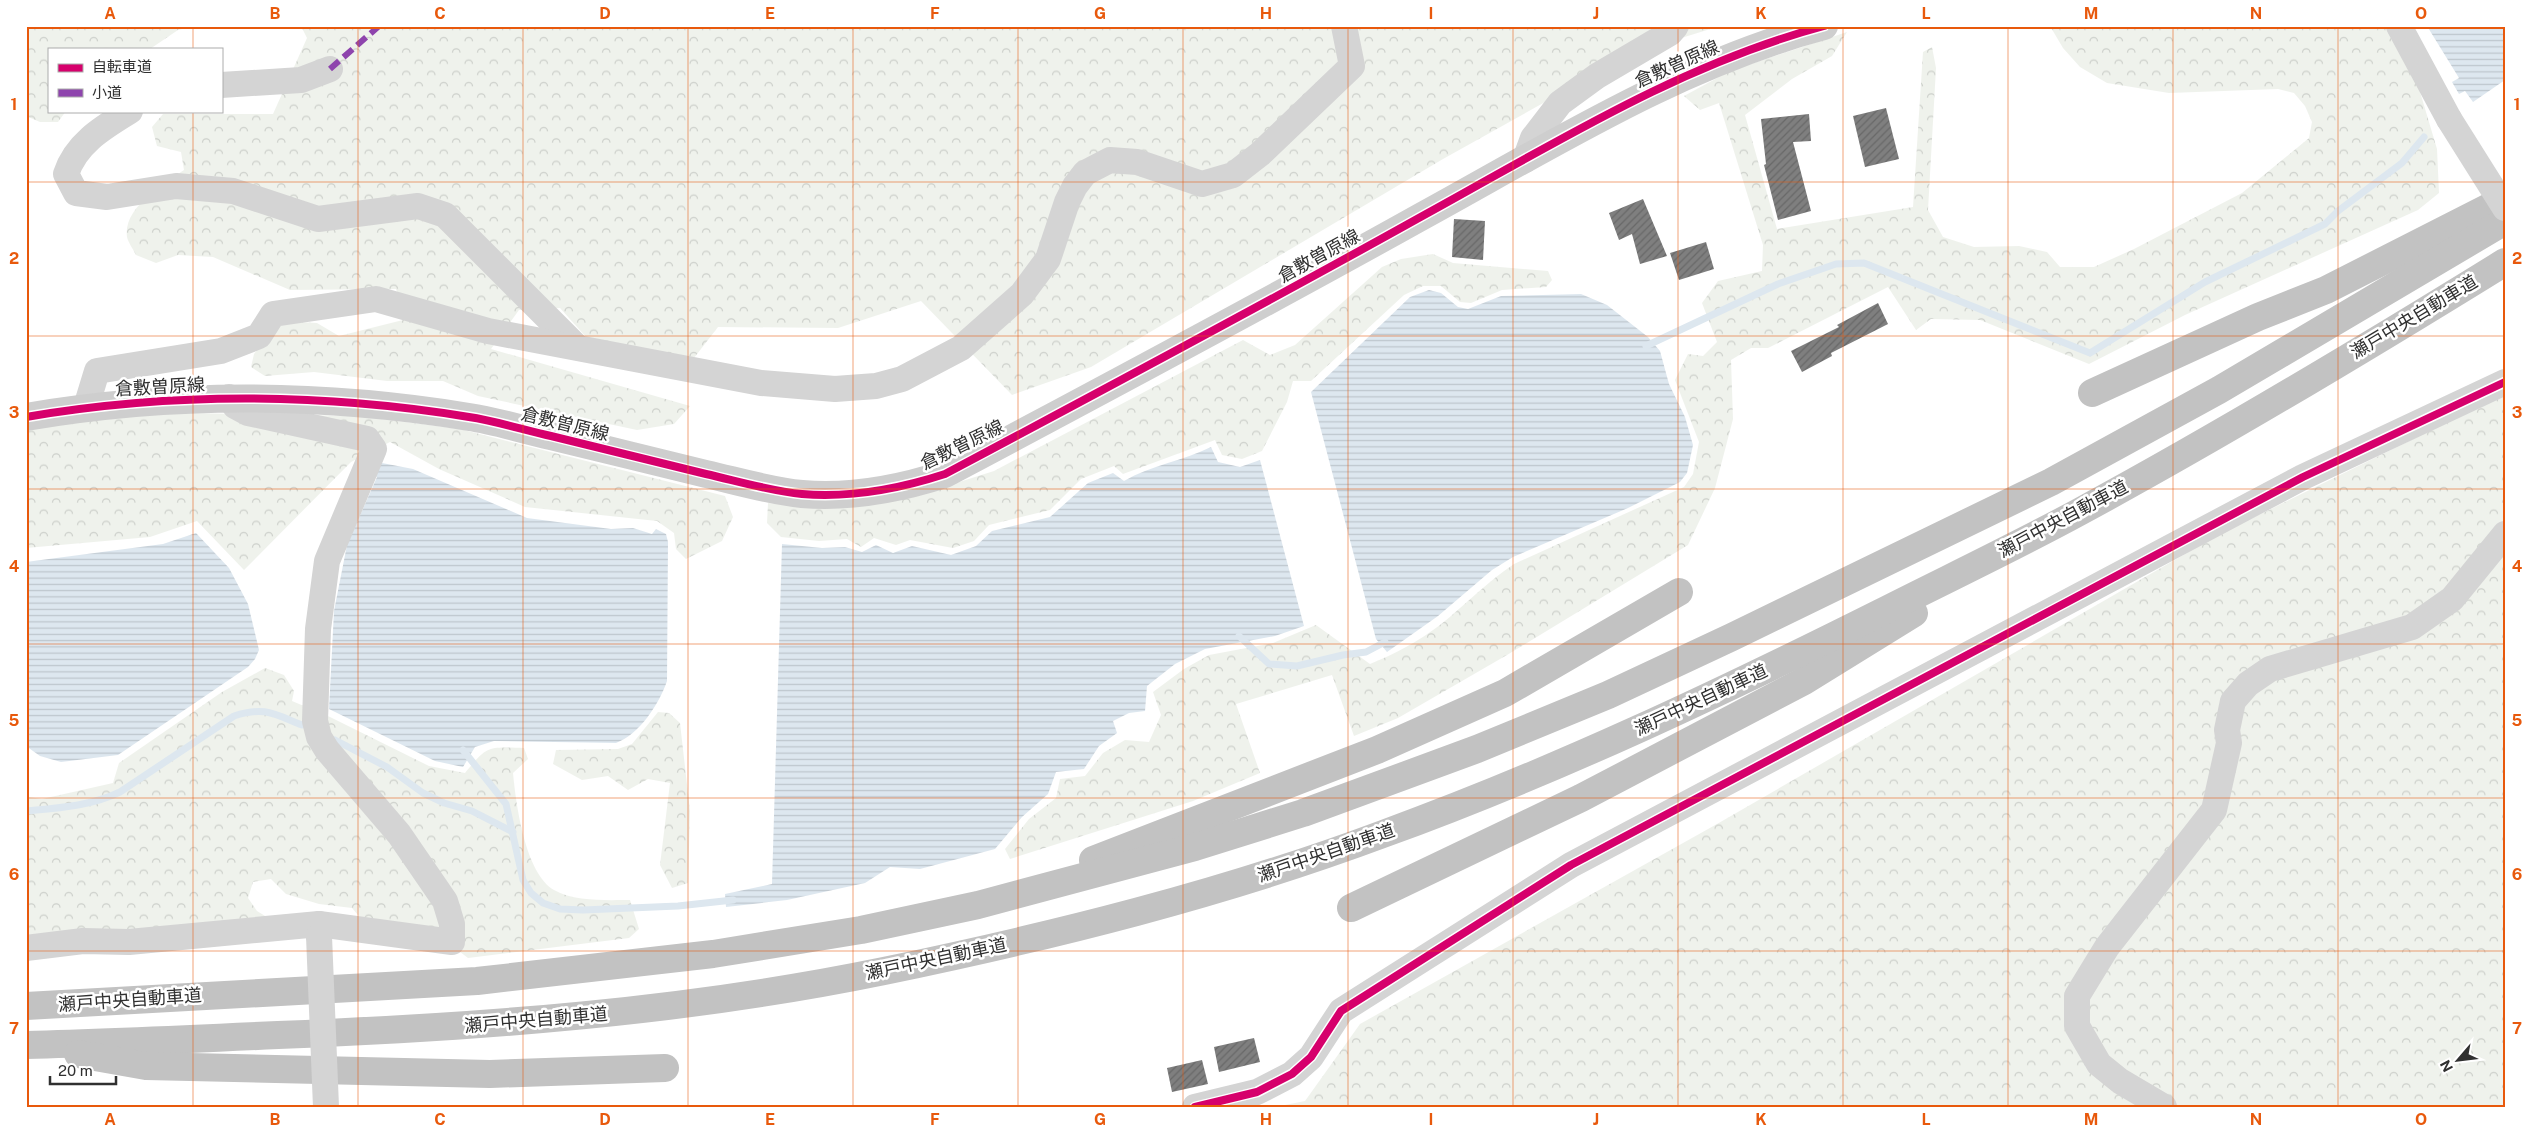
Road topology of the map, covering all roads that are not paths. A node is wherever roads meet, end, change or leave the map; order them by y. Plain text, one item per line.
1 (1344, 26) edge
2 (1676, 26) edge
3 (1824, 26) edge
4 (2399, 26) edge
5 (330, 69) dead end
6 (222, 85) edge
7 (128, 112) edge
8 (1525, 160) junction
9 (2505, 199) edge
10 (2505, 208) edge
11 (2505, 221) edge
12 (2505, 262) edge
13 (577, 347) junction
14 (2505, 382) edge
15 (2092, 393) dead end
16 (229, 397) junction
17 (86, 407) junction
18 (26, 417) edge
19 (2077, 513) junction
20 (2505, 534) edge
21 (1679, 592) dead end
22 (978, 905) junction
23 (1350, 908) dead end
24 (319, 930) junction
25 (26, 948) edge
26 (26, 1006) edge
27 (31, 1045) edge
28 (665, 1068) dead end
29 (326, 1107) edge
30 (1194, 1107) edge
31 (2164, 1107) edge

1 - 13 street
2 - 8 street
3 - 8 street, 倉敷曽原線
4 - 10 street, bridge
5 - 6 street
7 - 13 street
8 - 16 street, 倉敷曽原線
9 - 15 highway
11 - 22 highway, 瀬戸中央自動車道
12 - 19 highway, 瀬戸中央自動車道
13 - 17 street
14 - 30 street
16 - 17 street, 倉敷曽原線
16 - 24 street
17 - 18 street, 倉敷曽原線
19 - 23 highway
19 - 27 highway, 瀬戸中央自動車道
20 - 31 street
21 - 22 highway
22 - 26 highway, 瀬戸中央自動車道
24 - 25 street
24 - 29 street, bridge
27 - 28 highway

